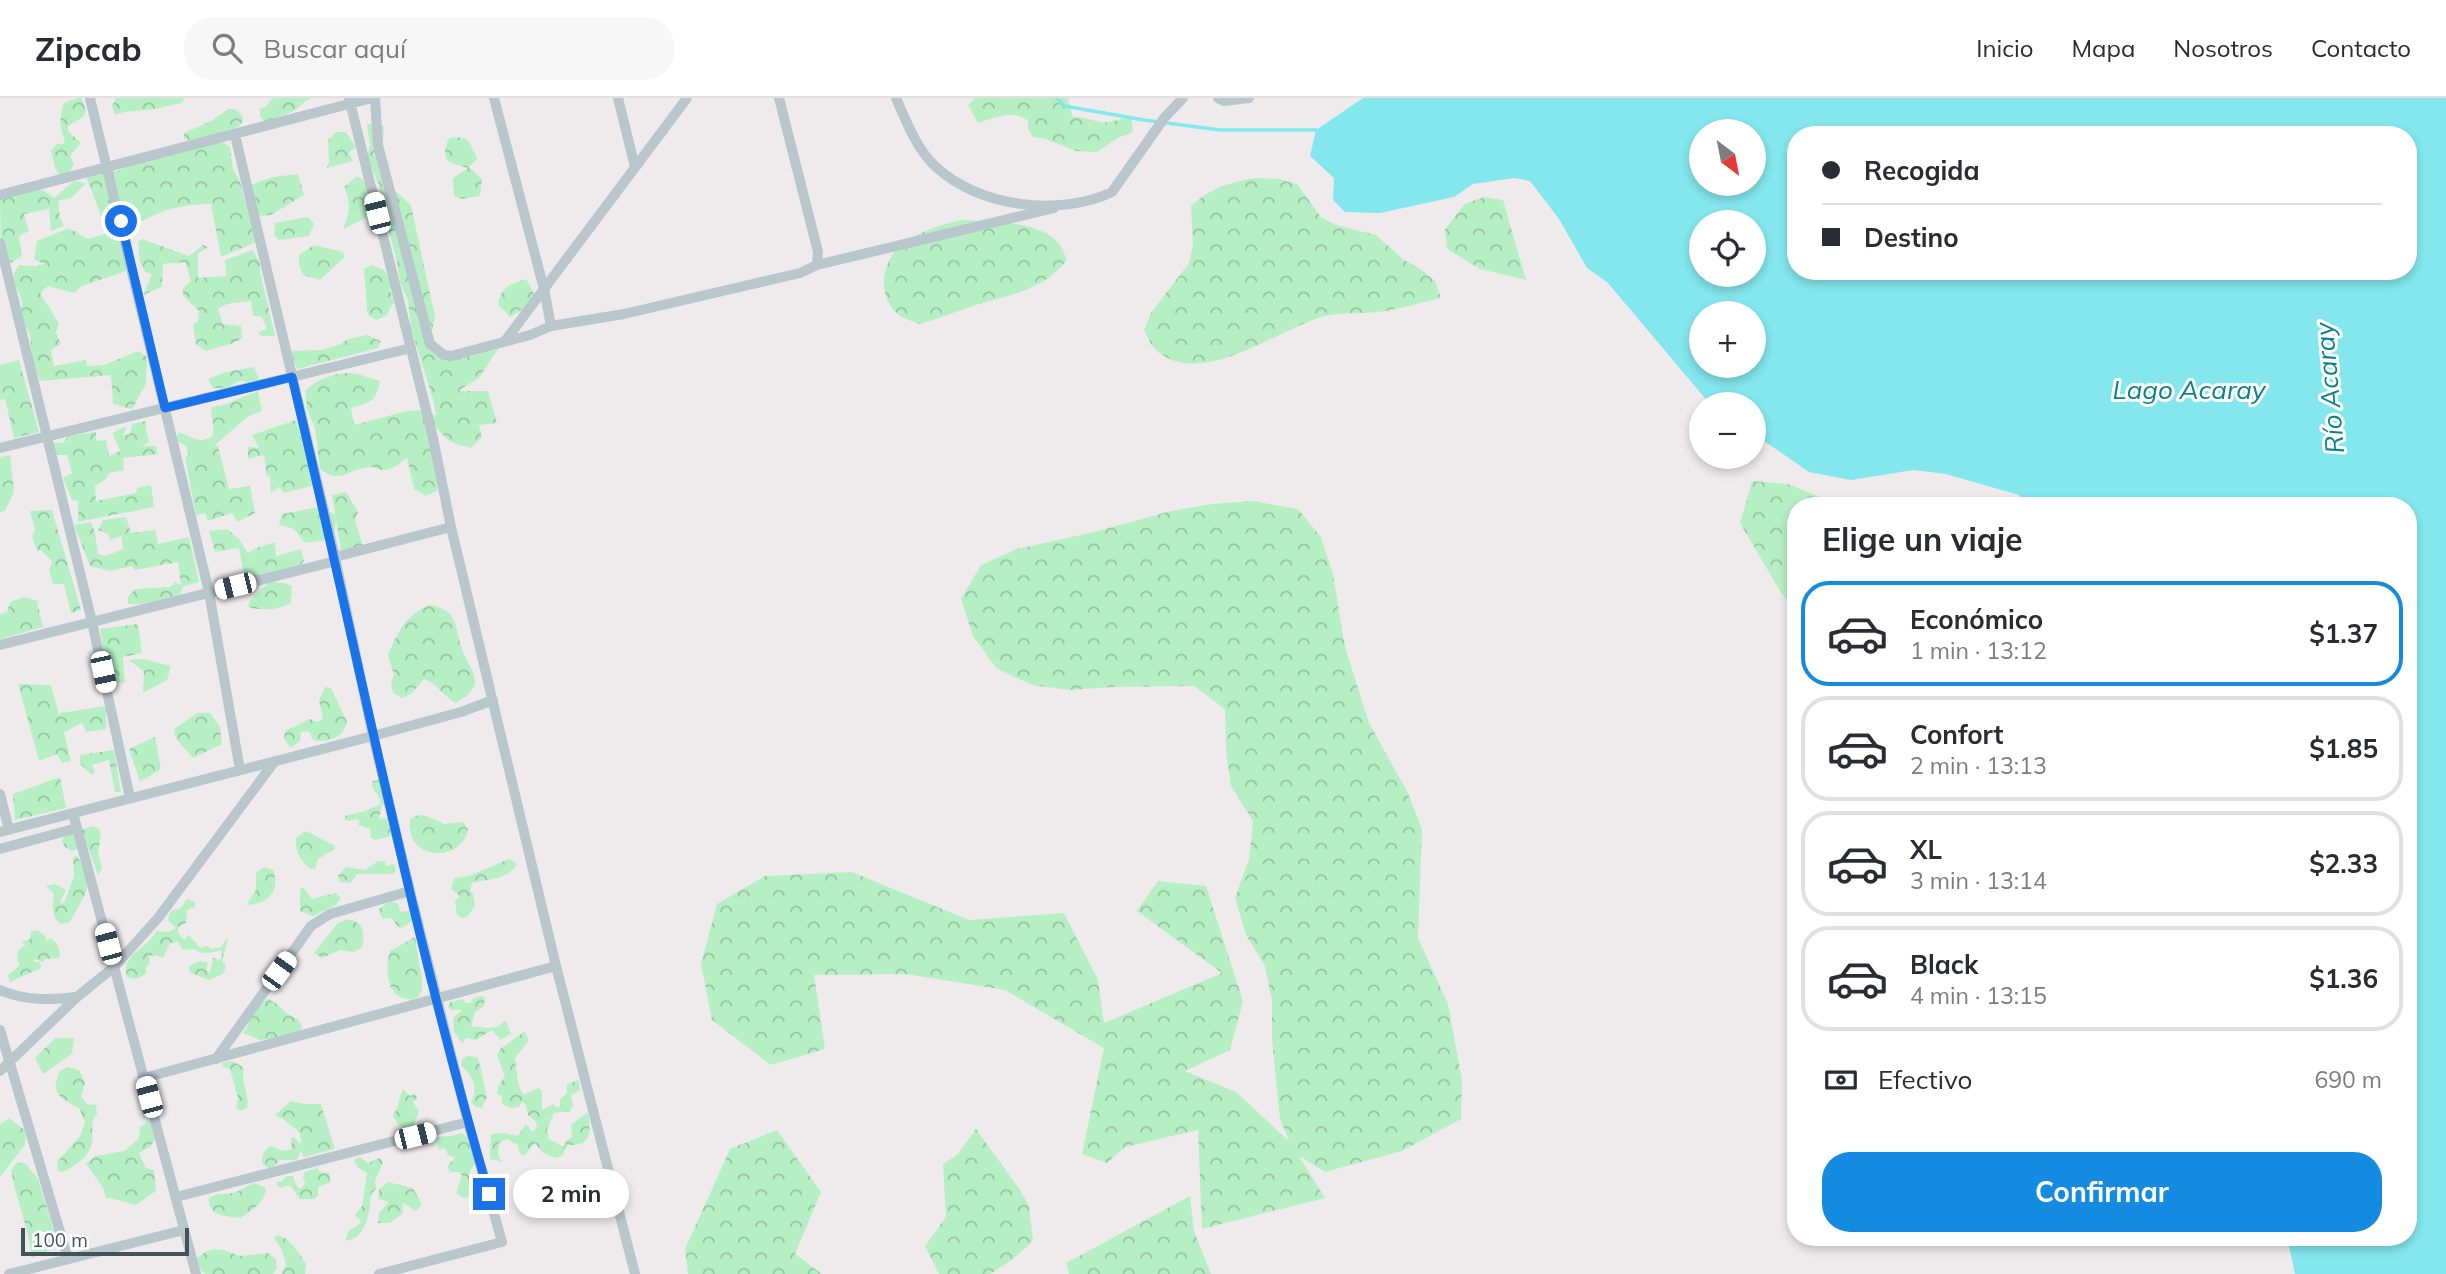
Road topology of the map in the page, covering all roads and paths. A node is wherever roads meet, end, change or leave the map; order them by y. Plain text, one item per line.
1 (90, 98) edge
2 (374, 98) edge
3 (494, 98) edge
4 (618, 98) edge
5 (687, 98) edge
6 (779, 98) edge
7 (896, 98) edge
8 (1183, 98) edge
9 (1218, 98) edge
10 (1249, 98) edge
11 (350, 102) edge
12 (235, 135) junction
13 (635, 167) junction
14 (108, 168) junction
15 (0, 195) edge
16 (1054, 208) junction
17 (0, 243) edge
18 (817, 265) junction
19 (544, 289) junction
20 (551, 327) junction
21 (505, 341) junction
22 (411, 348) junction
23 (292, 377) junction
24 (165, 408) junction
25 (47, 437) junction
26 (0, 448) edge
27 (451, 527) junction
28 (335, 559) junction
29 (209, 592) junction
30 (92, 622) junction
31 (0, 645) edge
32 (493, 700) junction
33 (373, 736) junction
34 (275, 761) junction
35 (240, 770) junction
36 (0, 794) edge
37 (130, 798) junction
38 (73, 813) junction
39 (77, 828) junction
40 (5, 831) edge
41 (0, 849) edge
42 (410, 891) junction
43 (556, 966) junction
44 (114, 967) junction
45 (0, 990) edge
46 (77, 997) junction
47 (436, 998) junction
48 (0, 1030) edge
49 (216, 1059) junction
50 (9, 1061) junction
51 (0, 1071) edge
52 (144, 1078) junction
53 (468, 1122) junction
54 (176, 1197) junction
55 (184, 1230) junction
56 (68, 1259) junction
57 (9, 1274) edge
58 (196, 1274) edge
59 (379, 1274) edge
60 (635, 1274) edge

1 - 14 street
2 - 11 street
2 - 21 street
3 - 19 street
4 - 13 street
5 - 13 street
6 - 18 street
7 - 16 street
8 - 16 street
9 - 10 street
11 - 12 street
11 - 22 street
12 - 14 street
12 - 23 street
13 - 19 street
14 - 15 street
14 - 24 street
16 - 18 street
17 - 25 street
18 - 20 street
19 - 20 street
19 - 21 street
20 - 21 street
22 - 23 street
22 - 27 street
23 - 24 street
23 - 28 street
24 - 25 street
24 - 29 street
25 - 26 street
25 - 30 street
27 - 28 street
27 - 32 street
28 - 29 street
28 - 33 street
29 - 30 street
29 - 35 street
30 - 31 street
30 - 37 street
32 - 33 street
32 - 43 street
33 - 34 street
33 - 42 street
34 - 35 street
34 - 44 street
35 - 37 street
36 - 40 street
37 - 38 street
38 - 39 street
38 - 40 street
39 - 41 street
39 - 44 street
42 - 47 street
42 - 49 street
43 - 47 street
43 - 60 street
44 - 46 street
44 - 52 street
45 - 46 street
46 - 50 street
47 - 49 street
47 - 53 street
48 - 50 street
49 - 52 street
50 - 51 street
50 - 56 street
52 - 54 street
53 - 54 street
53 - 59 street
54 - 55 street
55 - 56 street
55 - 58 street
56 - 57 street

